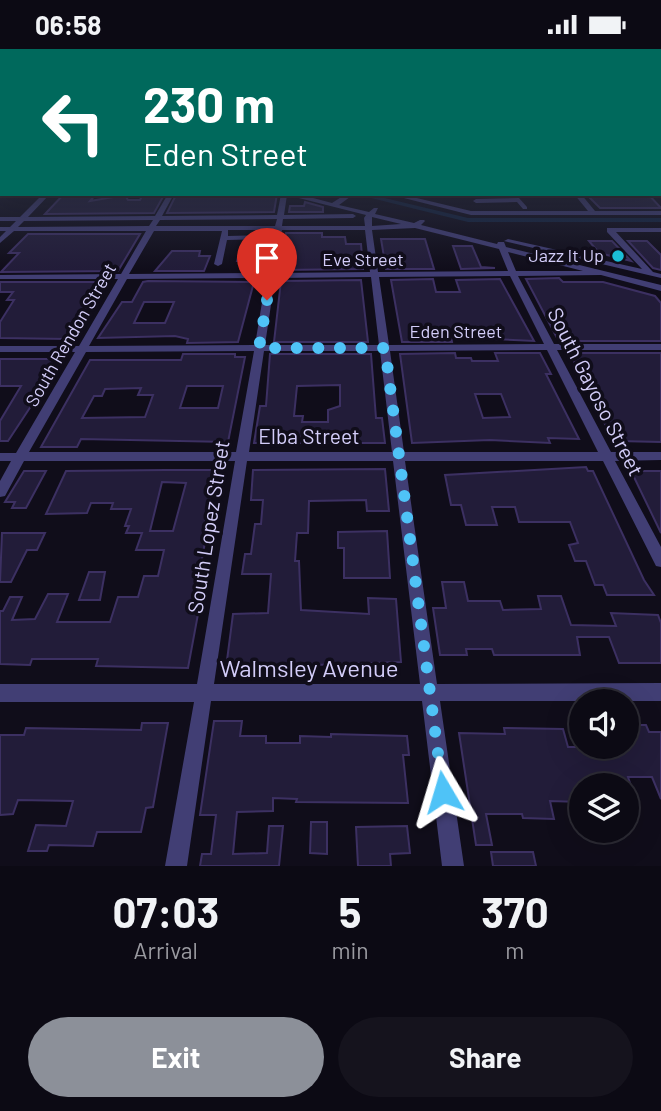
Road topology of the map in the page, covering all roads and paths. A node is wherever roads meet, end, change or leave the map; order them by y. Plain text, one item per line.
1 (45, 196) edge
2 (170, 196) edge
3 (286, 196) edge
4 (295, 196) edge
5 (326, 196) edge
6 (348, 196) edge
7 (400, 196) edge
8 (579, 196) edge
9 (474, 198) edge
10 (342, 200) junction
11 (332, 205) junction
12 (525, 208) dead end
13 (481, 213) junction
14 (593, 213) junction
15 (661, 213) edge
16 (371, 217) junction
17 (156, 218) junction
18 (0, 219) edge
19 (22, 219) junction
20 (278, 223) junction
21 (419, 224) junction
22 (0, 229) edge
23 (12, 229) junction
24 (150, 229) junction
25 (661, 229) edge
26 (610, 230) joint
27 (225, 233) junction
28 (261, 237) dead end
29 (0, 241) edge
30 (501, 243) junction
31 (218, 264) dead end
32 (600, 273) junction
33 (650, 273) junction
34 (661, 275) edge
35 (123, 276) junction
36 (271, 276) junction
37 (376, 276) junction
38 (514, 276) junction
39 (0, 277) edge
40 (661, 288) edge
41 (661, 347) edge
42 (259, 348) junction
43 (385, 348) junction
44 (551, 348) junction
45 (0, 349) edge
46 (81, 349) junction
47 (400, 456) junction
48 (607, 456) junction
49 (661, 456) edge
50 (0, 457) edge
51 (20, 457) junction
52 (241, 457) junction
53 (0, 492) edge
54 (661, 561) edge
55 (661, 692) edge
56 (0, 693) edge
57 (430, 693) junction
58 (204, 694) junction
59 (176, 866) edge
60 (453, 866) edge

1 - 19 street
2 - 17 street, South Rendon Street
3 - 20 street, South Lopez Street
4 - 11 street
5 - 10 street
6 - 10 street
7 - 13 street
8 - 14 street
9 - 12 street
9 - 13 street
10 - 11 street
10 - 16 street
11 - 16 street
13 - 14 street
14 - 15 street
16 - 20 street
16 - 20 street
16 - 21 street
16 - 21 street
16 - 37 street
17 - 19 street
17 - 20 street
17 - 24 street, South Rendon Street
18 - 19 street
19 - 23 street
20 - 27 street
20 - 36 street, South Lopez Street
21 - 30 street
22 - 23 street
23 - 24 street
23 - 29 street
24 - 27 street
24 - 35 street, South Rendon Street
25 - 26 street
26 - 33 street
27 - 28 street
27 - 31 street
30 - 32 street
30 - 33 street
30 - 38 street, South Gayoso Street
32 - 38 street, Eve Street
32 - 40 street
33 - 34 street
33 - 40 street
35 - 36 street, Eve Street
35 - 39 street, Eve Street
35 - 46 street, South Rendon Street
36 - 37 street, Eve Street
36 - 42 street, South Lopez Street
37 - 38 street, Eve Street
37 - 43 street
38 - 44 street, South Gayoso Street
41 - 44 street, Eden Street
42 - 43 street, Eden Street
42 - 46 street, Eden Street
42 - 52 street, South Lopez Street
43 - 44 street, Eden Street
43 - 47 street
44 - 48 street, South Gayoso Street
45 - 46 street, Eden Street
46 - 51 street, South Rendon Street
47 - 48 street, Elba Street
47 - 52 street, Elba Street
47 - 57 street
48 - 49 street, Elba Street
48 - 54 street, South Gayoso Street
50 - 51 street, Elba Street
51 - 52 street, Elba Street
51 - 53 street, South Rendon Street
52 - 58 street, South Lopez Street
55 - 57 street, Walmsley Avenue
56 - 58 street, Walmsley Avenue
57 - 58 street, Walmsley Avenue
57 - 60 street
58 - 59 street, South Lopez Street

